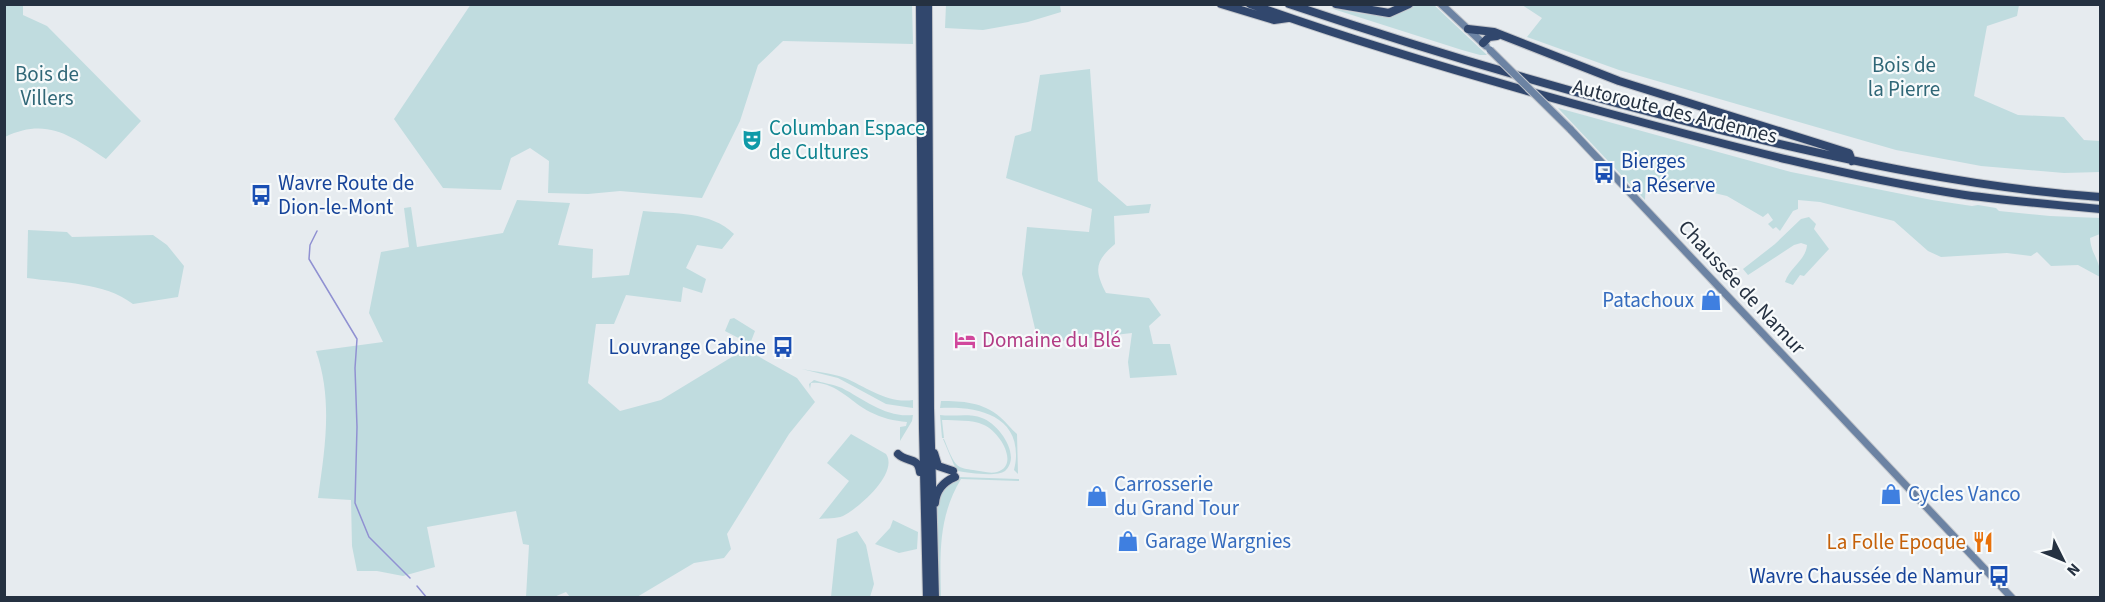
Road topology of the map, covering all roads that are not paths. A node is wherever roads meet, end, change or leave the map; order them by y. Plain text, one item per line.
1 (918, 4) edge
2 (928, 4) edge
3 (1221, 4) edge
4 (1250, 4) edge
5 (1289, 4) edge
6 (1336, 4) edge
7 (1409, 4) edge
8 (1441, 4) edge
9 (1289, 18) junction
10 (1468, 29) junction
11 (1503, 37) junction
12 (1481, 41) junction
13 (1852, 161) junction
14 (2100, 196) edge
15 (2100, 208) edge
16 (923, 429) junction
17 (931, 443) junction
18 (924, 489) junction
19 (932, 520) junction
20 (927, 597) edge
21 (935, 597) edge
22 (2012, 597) edge

1 - 16 highway
2 - 17 highway
3 - 9 highway
4 - 9 highway, Autoroute des Ardennes
5 - 13 highway, Autoroute des Ardennes
6 - 7 highway
8 - 10 main road, Chaussée de Namur
9 - 15 highway, Autoroute des Ardennes
10 - 11 highway
10 - 12 main road, Chaussée de Namur
11 - 12 highway
11 - 13 highway
12 - 22 main road, Chaussée de Namur, bridge
13 - 14 highway, Autoroute des Ardennes
16 - 18 highway
16 - 18 highway
17 - 19 highway
17 - 19 highway
18 - 20 highway
19 - 21 highway

